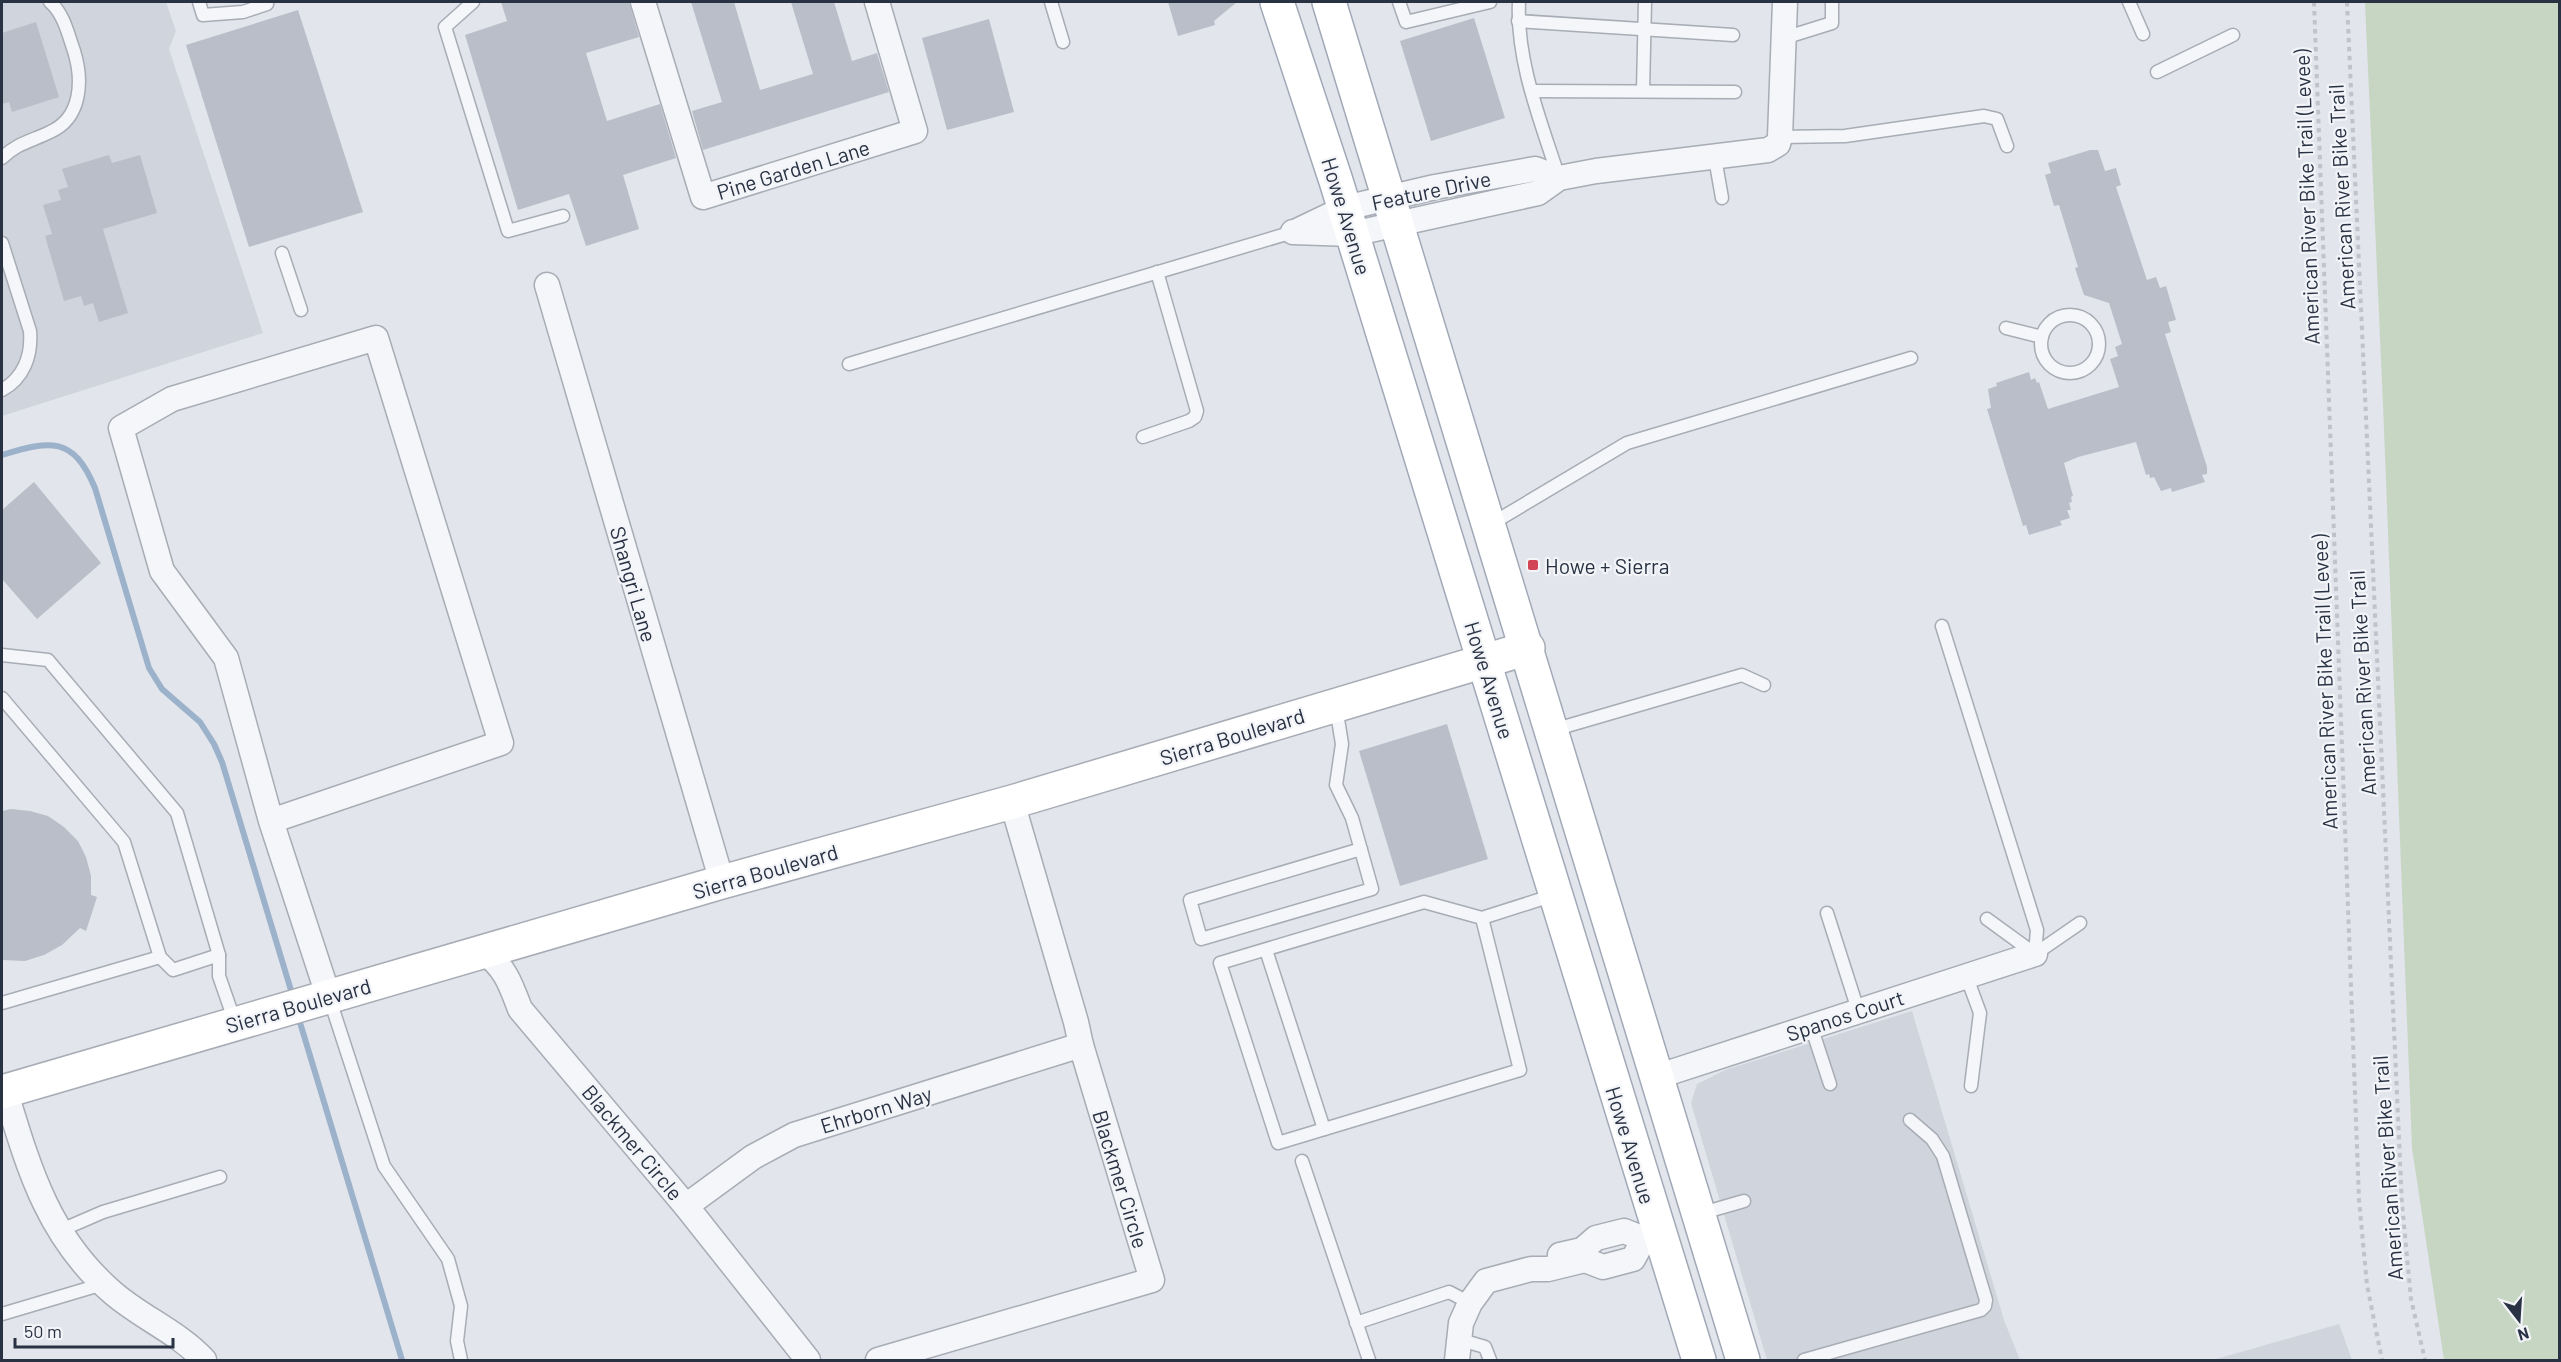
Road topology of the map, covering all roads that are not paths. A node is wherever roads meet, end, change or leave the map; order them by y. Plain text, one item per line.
1 (50, 2) edge
2 (199, 2) edge
3 (266, 2) edge
4 (472, 2) edge
5 (643, 2) edge
6 (877, 2) edge
7 (1051, 2) edge
8 (1277, 2) edge
9 (1329, 2) edge
10 (1399, 2) edge
11 (1490, 2) edge
12 (1519, 2) edge
13 (1645, 2) edge
14 (1785, 2) edge
15 (1832, 2) edge
16 (2130, 2) edge
17 (1518, 21) junction
18 (1645, 30) junction
19 (2143, 34) dead end
20 (1733, 35) dead end
21 (2233, 35) dead end
22 (1784, 38) junction
23 (1063, 42) dead end
24 (2157, 72) dead end
25 (1532, 91) junction
26 (1643, 91) junction
27 (1735, 92) dead end
28 (1780, 137) junction
29 (2007, 146) dead end
30 (2, 158) edge
31 (1715, 158) junction
32 (1559, 178) junction
33 (1722, 198) dead end
34 (1393, 210) junction
35 (563, 216) dead end
36 (1349, 221) junction
37 (1293, 232) joint
38 (2, 243) edge
39 (282, 253) dead end
40 (1157, 272) junction
41 (547, 285) dead end
42 (301, 310) dead end
43 (2006, 328) dead end
44 (2042, 337) junction
45 (1911, 358) dead end
46 (849, 364) dead end
47 (2, 390) edge
48 (1143, 437) dead end
49 (1490, 525) junction
50 (1942, 626) dead end
51 (1528, 648) junction
52 (2, 655) edge
53 (1485, 661) junction
54 (1764, 685) dead end
55 (2, 698) edge
56 (1336, 705) junction
57 (1552, 730) junction
58 (1012, 802) junction
59 (271, 821) junction
60 (1361, 849) junction
61 (722, 882) junction
62 (1554, 892) junction
63 (1827, 913) dead end
64 (1482, 918) junction
65 (1987, 919) dead end
66 (2080, 923) dead end
67 (1266, 950) junction
68 (483, 952) junction
69 (2035, 954) junction
70 (219, 955) junction
71 (160, 957) junction
72 (1966, 975) junction
73 (308, 1001) junction
74 (2, 1003) edge
75 (1858, 1010) junction
76 (236, 1022) junction
77 (1811, 1026) junction
78 (1081, 1046) junction
79 (1656, 1077) junction
80 (1830, 1084) dead end
81 (1971, 1086) dead end
82 (4, 1091) edge
83 (1910, 1120) dead end
84 (1324, 1129) junction
85 (1302, 1161) dead end
86 (220, 1177) dead end
87 (1744, 1201) dead end
88 (686, 1206) junction
89 (1698, 1215) junction
90 (59, 1231) junction
91 (1652, 1237) junction
92 (103, 1284) junction
93 (1470, 1303) junction
94 (2, 1314) edge
95 (1356, 1323) junction
96 (1457, 1350) edge
97 (204, 1360) edge
98 (461, 1360) edge
99 (808, 1360) edge
100 (878, 1360) edge
101 (1369, 1360) edge
102 (1490, 1360) edge
103 (1698, 1360) edge
104 (1729, 1360) edge
105 (1743, 1360) edge
106 (1804, 1360) edge

1 - 30 lane
2 - 3 lane
4 - 35 lane
5 - 6 street, Pine Garden Lane
7 - 23 lane
8 - 36 main road, Howe Avenue
9 - 34 main road, Howe Avenue
10 - 11 lane
12 - 17 lane
13 - 18 lane
14 - 22 street
15 - 22 lane
16 - 19 lane
17 - 18 lane
17 - 25 lane
18 - 20 lane
18 - 26 lane
21 - 24 lane
22 - 28 street
25 - 26 lane
25 - 32 lane
26 - 27 lane
28 - 29 lane
28 - 31 street, Feature Drive
31 - 32 street, Feature Drive
31 - 33 lane
32 - 34 street, Feature Drive
34 - 36 street, Feature Drive
34 - 49 main road, Howe Avenue
36 - 37 street, Feature Drive
36 - 53 main road, Howe Avenue
37 - 40 lane
38 - 47 lane
39 - 42 lane
40 - 46 lane
40 - 48 lane
41 - 61 street, Shangri Lane
43 - 44 lane
44 - 44 lane
45 - 49 lane
49 - 51 main road, Howe Avenue
50 - 69 lane
51 - 53 main road, Sierra Boulevard
51 - 57 main road, Howe Avenue
52 - 70 lane
53 - 56 main road, Sierra Boulevard
53 - 62 main road, Howe Avenue
54 - 57 lane
55 - 71 lane
56 - 58 main road, Sierra Boulevard
56 - 60 lane
57 - 79 main road, Howe Avenue
58 - 61 main road, Sierra Boulevard
58 - 78 street, Blackmer Circle
59 - 59 street
59 - 73 street
60 - 60 lane
61 - 68 main road, Sierra Boulevard
62 - 64 lane
62 - 79 main road
62 - 91 main road, Howe Avenue
63 - 75 lane
64 - 67 lane
64 - 84 lane
65 - 69 lane
66 - 69 lane
67 - 84 lane
67 - 84 lane
68 - 73 main road, Sierra Boulevard
68 - 88 street, Blackmer Circle
69 - 72 street, Spanos Court
70 - 71 lane
70 - 76 lane
71 - 74 lane
72 - 75 street, Spanos Court
72 - 81 lane
73 - 76 main road, Sierra Boulevard
73 - 98 lane
75 - 77 street, Spanos Court
76 - 82 main road, Sierra Boulevard
77 - 79 street, Spanos Court
77 - 80 lane
78 - 88 street, Ehrborn Way
78 - 100 street, Blackmer Circle
79 - 89 main road, Howe Avenue
82 - 90 street
83 - 106 lane
85 - 95 lane
86 - 90 lane
87 - 89 lane
88 - 99 street, Blackmer Circle
89 - 105 main road, Howe Avenue
90 - 92 street
91 - 93 street
91 - 103 main road, Howe Avenue
91 - 104 main road
92 - 94 lane
92 - 97 street
93 - 95 lane
93 - 96 street
95 - 101 lane
96 - 102 lane

